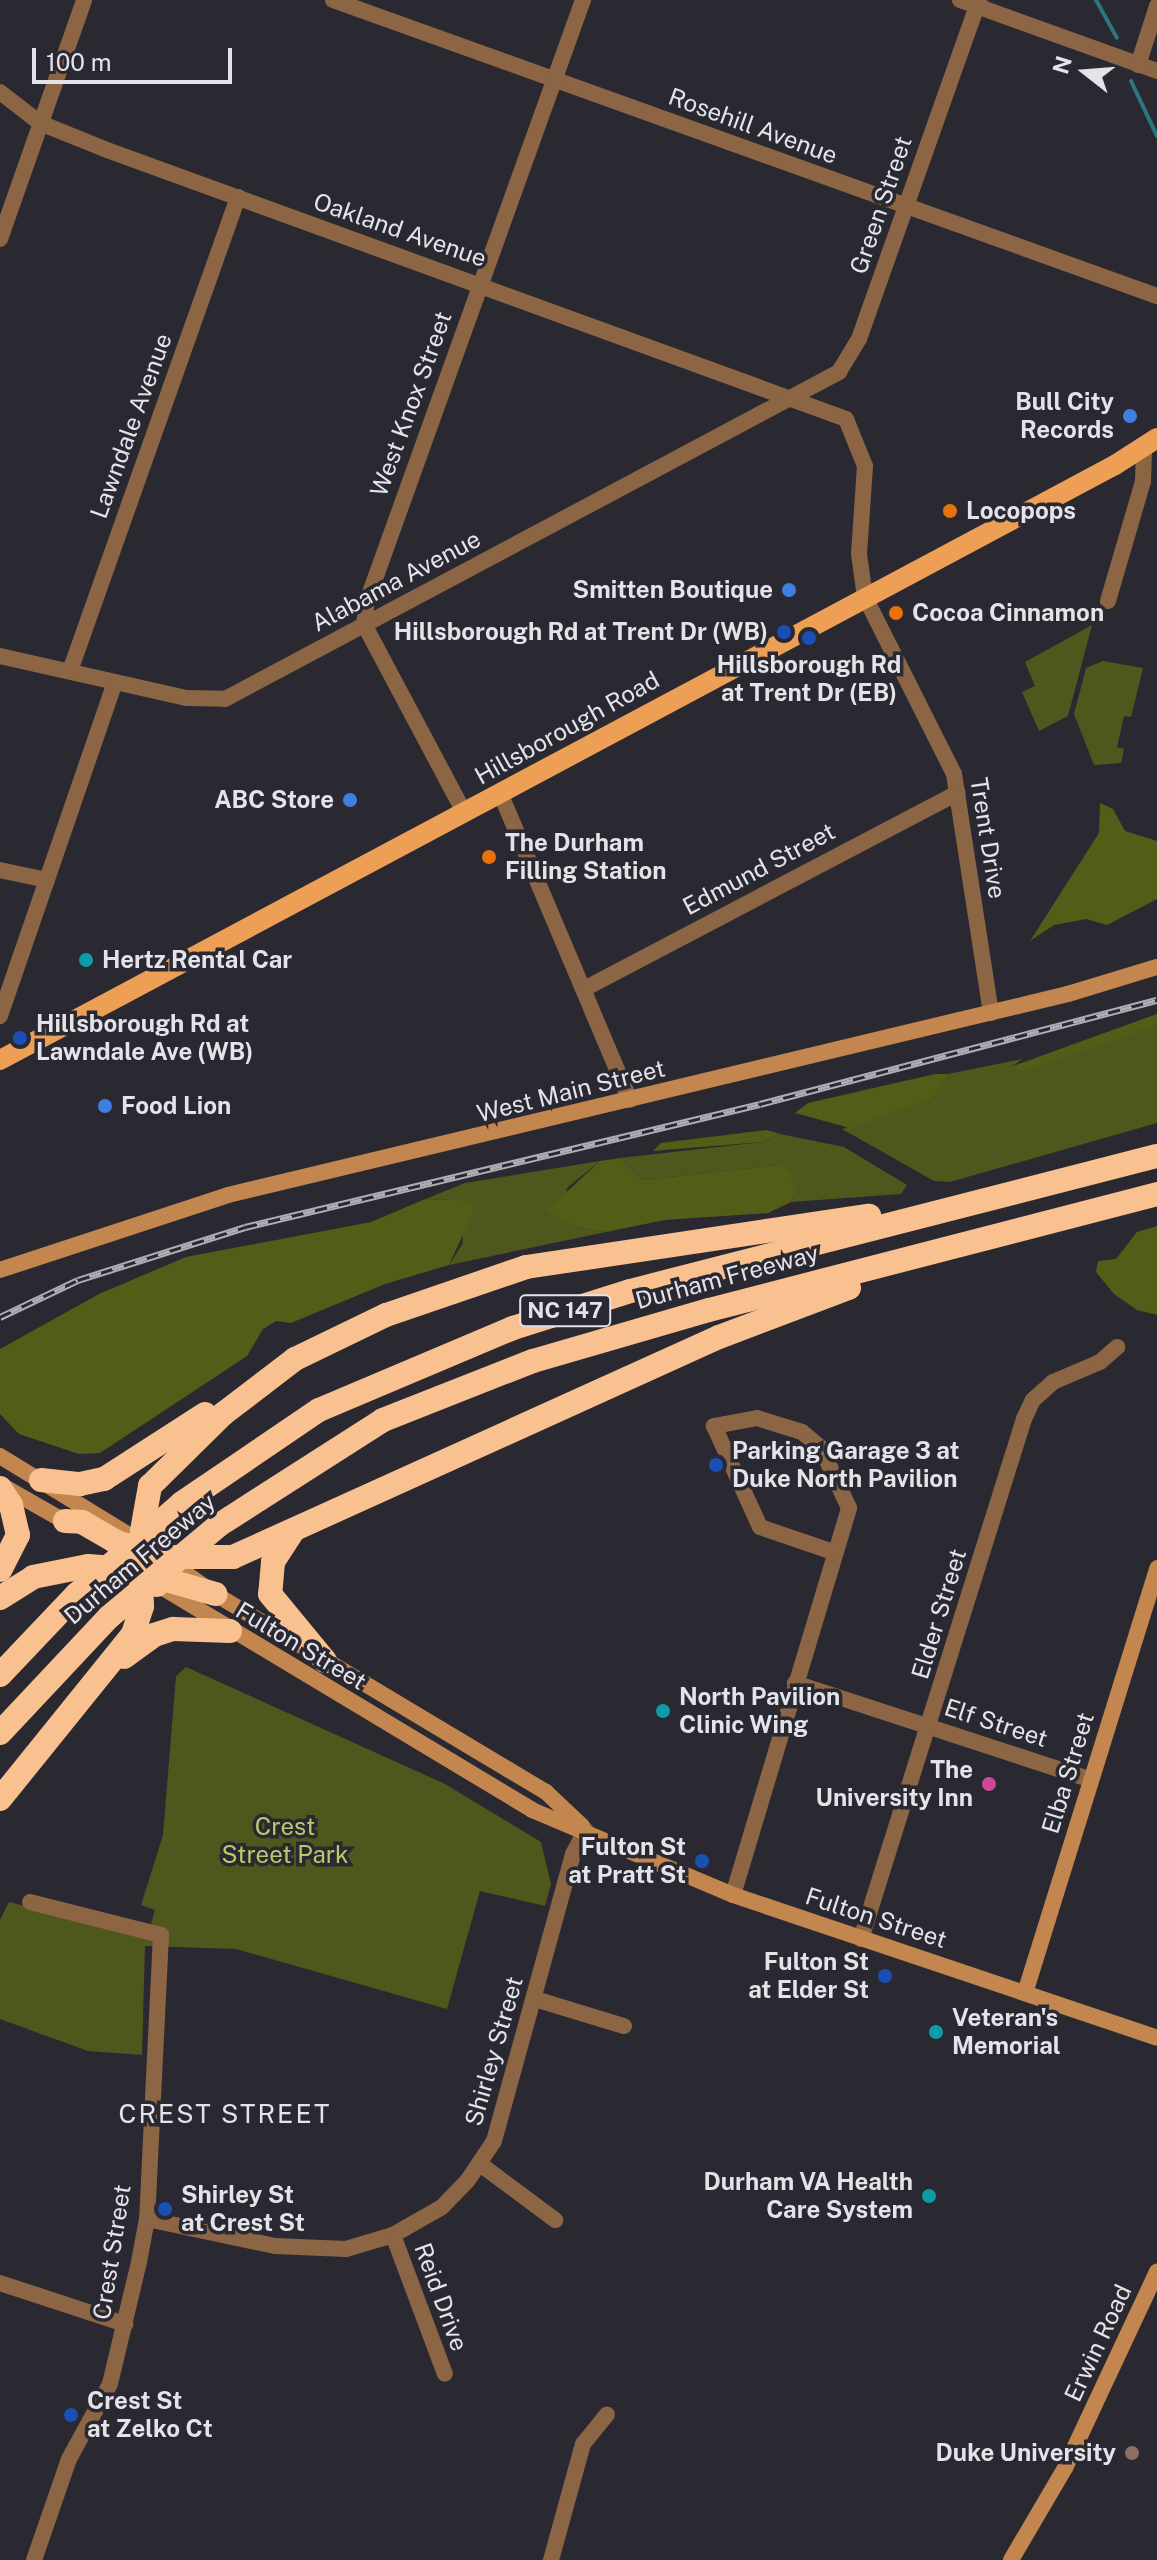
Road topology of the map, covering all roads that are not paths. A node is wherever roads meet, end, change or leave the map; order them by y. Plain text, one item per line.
1 (84, 0) edge
2 (333, 0) edge
3 (583, 0) edge
4 (960, 0) edge
5 (978, 3) edge
6 (1157, 6) edge
7 (1138, 65) junction
8 (1157, 71) edge
9 (554, 80) junction
10 (0, 92) edge
11 (40, 123) junction
12 (238, 197) junction
13 (907, 206) junction
14 (0, 239) edge
15 (480, 283) junction
16 (1157, 296) edge
17 (792, 398) junction
18 (1151, 443) edge
19 (865, 597) junction
20 (1108, 601) dead end
21 (364, 624) junction
22 (0, 656) edge
23 (70, 671) junction
24 (115, 682) junction
25 (958, 793) junction
26 (501, 795) junction
27 (465, 814) junction
28 (0, 870) edge
29 (47, 880) junction
30 (1157, 967) edge
31 (584, 989) junction
32 (991, 1013) junction
33 (1, 1018) edge
34 (0, 1060) edge
35 (630, 1100) junction
36 (1157, 1156) edge
37 (1157, 1194) edge
38 (982, 1202) junction
39 (966, 1243) junction
40 (0, 1270) edge
41 (1117, 1347) dead end
42 (262, 1381) junction
43 (0, 1456) edge
44 (41, 1480) junction
45 (0, 1486) edge
46 (65, 1521) joint
47 (293, 1533) junction
48 (833, 1552) junction
49 (147, 1562) junction
50 (1157, 1568) edge
51 (0, 1570) edge
52 (207, 1589) joint
53 (0, 1598) edge
54 (230, 1631) junction
55 (325, 1661) junction
56 (111, 1663) junction
57 (0, 1675) edge
58 (795, 1683) junction
59 (930, 1726) junction
60 (0, 1733) edge
61 (1091, 1780) junction
62 (0, 1799) edge
63 (586, 1830) junction
64 (733, 1895) junction
65 (30, 1902) dead end
66 (861, 1939) junction
67 (1025, 1993) junction
68 (535, 1999) junction
69 (624, 2026) dead end
70 (1157, 2038) edge
71 (480, 2164) junction
72 (147, 2219) junction
73 (555, 2220) dead end
74 (393, 2235) junction
75 (1157, 2272) edge
76 (0, 2283) edge
77 (125, 2324) junction
78 (445, 2374) dead end
79 (607, 2414) dead end
80 (34, 2560) edge
81 (551, 2560) edge
82 (1011, 2560) edge

1 - 11 street
2 - 9 street, Rosehill Avenue
3 - 9 street, West Knox Street
4 - 5 street
5 - 7 street
5 - 13 street, Green Street
6 - 7 street
7 - 8 street
9 - 13 street, Rosehill Avenue
9 - 15 street, West Knox Street
10 - 11 street, Oakland Avenue
11 - 12 street, Oakland Avenue
11 - 14 street
12 - 15 street, Oakland Avenue
12 - 23 street, Lawndale Avenue
13 - 16 street, Rosehill Avenue
13 - 17 street, Green Street
15 - 17 street, Oakland Avenue
15 - 21 street, West Knox Street
17 - 19 street, Trent Drive
17 - 21 street, Alabama Avenue
18 - 19 main road, Hillsborough Road
18 - 20 street
19 - 25 street, Trent Drive
19 - 26 main road, Hillsborough Road
21 - 24 street, Alabama Avenue
21 - 27 street
22 - 23 street, Alabama Avenue
23 - 24 street, Alabama Avenue
24 - 29 street
25 - 31 street, Edmund Street
25 - 32 street, Trent Drive
26 - 27 main road, Hillsborough Road
26 - 31 street
27 - 34 main road, Hillsborough Road
28 - 29 street
29 - 33 street
30 - 32 main road, West Main Street
31 - 35 street
32 - 35 main road, West Main Street
35 - 40 main road, West Main Street
36 - 38 highway, Durham Freeway / NC 147
37 - 39 highway, Durham Freeway / NC 147
38 - 42 highway
38 - 57 highway, Durham Freeway / NC 147, bridge
39 - 47 highway
39 - 60 highway, Durham Freeway / NC 147, bridge
41 - 59 street, Elder Street
42 - 44 highway
42 - 49 highway
43 - 44 main road, Fulton Street
44 - 49 main road, Fulton Street
45 - 46 main road
45 - 51 highway
46 - 49 highway
47 - 49 highway
47 - 55 highway
48 - 48 street
48 - 58 street
49 - 52 highway
49 - 53 highway
49 - 54 main road, Fulton Street
49 - 56 highway
50 - 61 main road, Elba Street
52 - 55 main road, Fulton Street
54 - 56 highway
54 - 63 main road, Fulton Street
55 - 63 main road, Fulton Street
56 - 62 highway
58 - 59 street, Elf Street
58 - 64 street
59 - 61 street, Elf Street
59 - 66 street, Elder Street
61 - 67 main road, Elba Street
63 - 64 main road, Fulton Street
63 - 68 street, Shirley Street
64 - 66 main road, Fulton Street
65 - 72 street, Crest Street
66 - 67 main road, Fulton Street
67 - 70 main road, Fulton Street
68 - 69 street
68 - 71 street, Shirley Street
71 - 73 street
71 - 74 street, Shirley Street
72 - 74 street, Shirley Street
72 - 77 street, Crest Street
74 - 78 street, Reid Drive
75 - 82 main road, Erwin Road
76 - 77 street
77 - 80 street, Crest Street
79 - 81 street

